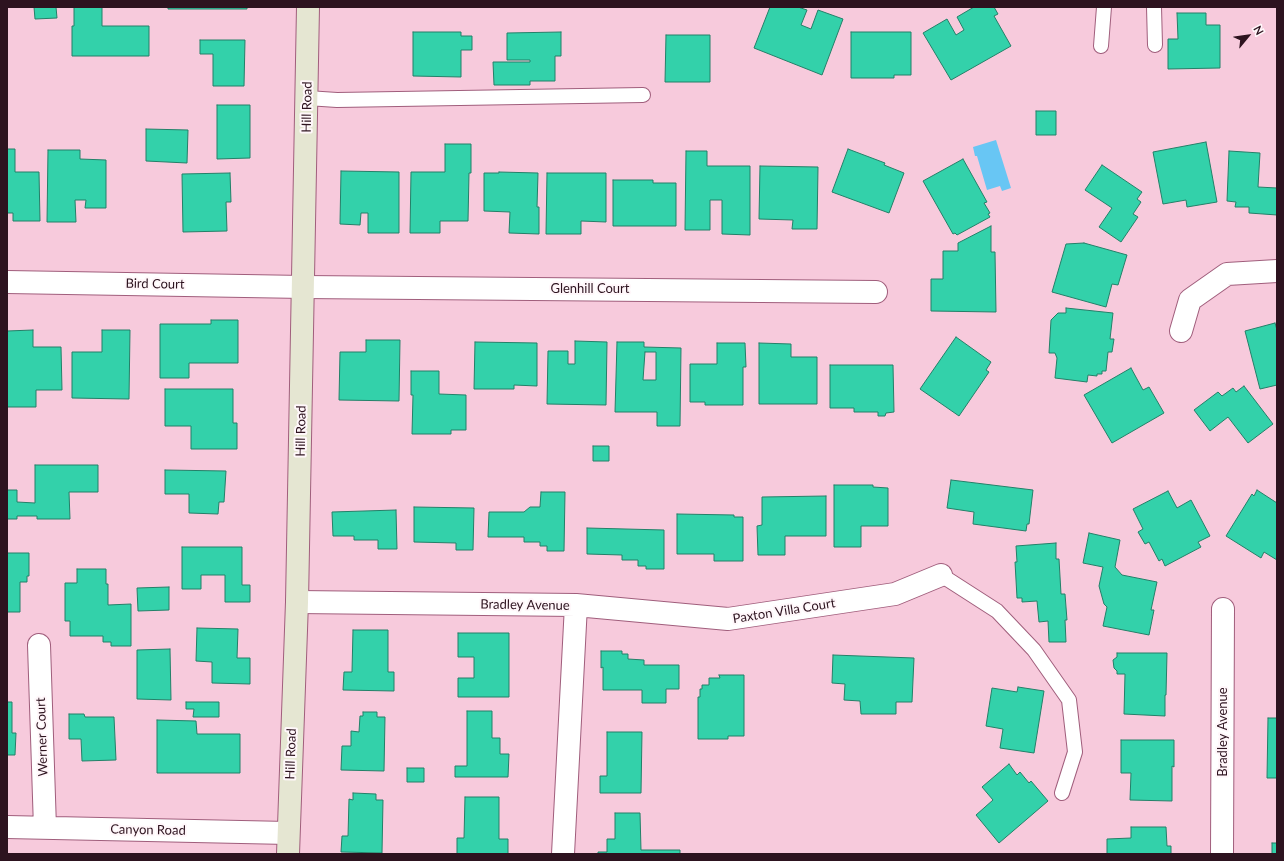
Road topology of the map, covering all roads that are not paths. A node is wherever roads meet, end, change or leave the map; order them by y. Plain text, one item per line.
1 (308, 7) edge
2 (1104, 7) edge
3 (1154, 7) edge
4 (1155, 45) dead end
5 (1101, 46) dead end
6 (643, 95) dead end
7 (307, 98) junction
8 (1277, 271) edge
9 (7, 282) edge
10 (304, 287) junction
11 (876, 292) dead end
12 (1182, 331) dead end
13 (941, 575) joint
14 (297, 602) junction
15 (576, 606) junction
16 (1223, 609) dead end
17 (39, 645) dead end
18 (1062, 793) dead end
19 (7, 827) edge
20 (45, 828) junction
21 (288, 844) edge
22 (563, 854) edge
23 (1222, 854) edge

1 - 7 street, Hill Road
2 - 5 lane
3 - 4 lane
6 - 7 lane
7 - 10 street, Hill Road
8 - 12 street
9 - 10 street, Bird Court
10 - 11 street, Glenhill Court
10 - 14 street, Hill Road
13 - 15 street, Paxton Villa Court
13 - 18 lane
14 - 15 street, Bradley Avenue
14 - 21 street, Hill Road
15 - 22 street, Bradley Avenue
16 - 23 street, Bradley Avenue
17 - 20 street, Werner Court
19 - 20 street, Canyon Road
20 - 21 street, Canyon Road

